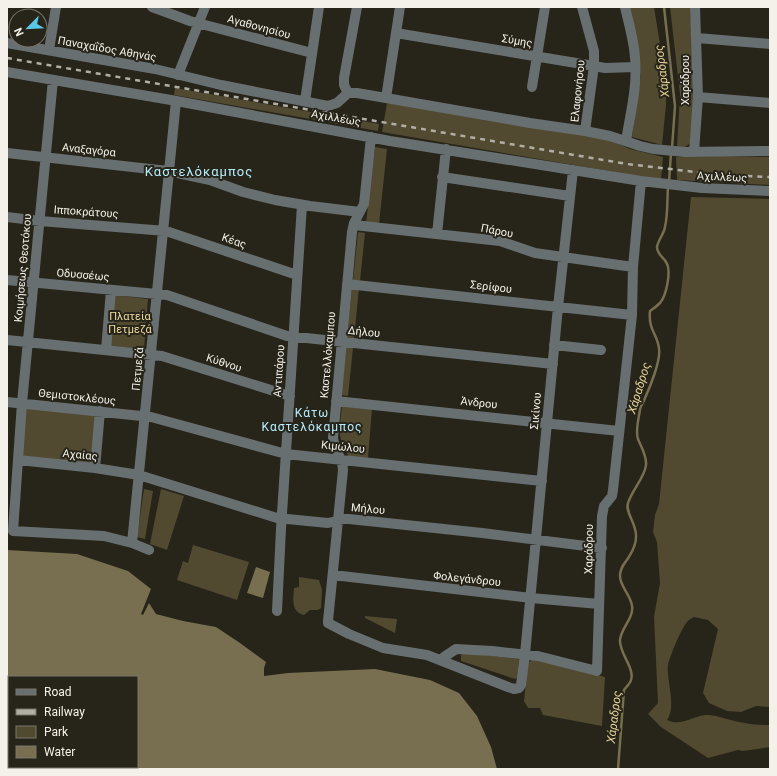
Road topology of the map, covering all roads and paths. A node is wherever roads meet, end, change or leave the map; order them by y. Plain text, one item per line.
1 (56, 7) edge
2 (152, 7) edge
3 (205, 7) edge
4 (319, 7) edge
5 (357, 7) edge
6 (400, 7) edge
7 (545, 7) edge
8 (582, 7) edge
9 (625, 7) edge
10 (695, 7) edge
11 (199, 23) junction
12 (396, 33) junction
13 (697, 38) junction
14 (7, 43) edge
15 (770, 44) edge
16 (49, 50) junction
17 (312, 53) junction
18 (537, 57) junction
19 (594, 66) junction
20 (635, 67) junction
21 (7, 72) edge
22 (178, 75) junction
23 (53, 80) junction
24 (532, 87) dead end
25 (348, 93) junction
26 (698, 97) junction
27 (386, 98) junction
28 (176, 101) junction
29 (305, 101) junction
30 (770, 103) edge
31 (585, 131) junction
32 (371, 137) junction
33 (626, 141) junction
34 (446, 149) junction
35 (770, 151) edge
36 (694, 152) junction
37 (7, 153) edge
38 (46, 157) junction
39 (573, 170) junction
40 (168, 171) junction
41 (442, 177) junction
42 (641, 181) junction
43 (770, 191) edge
44 (570, 196) junction
45 (302, 205) junction
46 (360, 212) junction
47 (7, 217) edge
48 (40, 221) junction
49 (354, 225) junction
50 (162, 230) junction
51 (437, 234) junction
52 (564, 257) junction
53 (633, 267) junction
54 (297, 275) junction
55 (7, 280) edge
56 (34, 283) junction
57 (347, 284) junction
58 (111, 290) junction
59 (156, 294) junction
60 (558, 307) junction
61 (632, 315) junction
62 (294, 337) junction
63 (7, 340) edge
64 (28, 342) junction
65 (341, 342) junction
66 (554, 344) junction
67 (106, 350) junction
68 (601, 350) dead end
69 (151, 354) junction
70 (552, 364) junction
71 (290, 396) junction
72 (336, 401) junction
73 (7, 402) edge
74 (22, 404) junction
75 (100, 411) junction
76 (145, 416) junction
77 (547, 423) junction
78 (620, 431) junction
79 (286, 454) junction
80 (339, 455) junction
81 (18, 460) junction
82 (95, 468) junction
83 (139, 474) junction
84 (542, 481) junction
85 (282, 519) junction
86 (338, 521) junction
87 (536, 540) junction
88 (132, 543) junction
89 (602, 548) junction
90 (149, 550) dead end
91 (333, 575) junction
92 (530, 598) junction
93 (599, 604) junction
94 (277, 611) dead end
95 (525, 654) junction
96 (444, 657) dead end
97 (516, 689) joint

1 - 16 street
2 - 11 street, Αγαθονησίου
3 - 11 street
4 - 17 street
5 - 25 street
6 - 12 street
7 - 18 street
8 - 19 street, Ελαφονήσου
9 - 20 street
10 - 13 street, Χαράδρου
11 - 17 street, Αγαθονησίου
11 - 22 street
12 - 18 street, Σύμης
12 - 27 street
13 - 15 street
13 - 26 street, Χαράδρου
14 - 16 street, Παναχαΐδος Αθηνάς
16 - 22 street, Παναχαΐδος Αθηνάς
17 - 29 street
18 - 19 street, Σύμης
18 - 24 street
19 - 20 street, Σύμης
19 - 31 street, Ελαφονήσου
20 - 33 street
21 - 23 street, Αχιλλέως
22 - 29 street, Παναχαΐδος Αθηνάς
23 - 28 street, Αχιλλέως
23 - 38 street, Κοιμήσεως Θεοτόκου
25 - 27 street
25 - 29 street, Παναχαΐδος Αθηνάς
26 - 30 street
26 - 36 street, Χαράδρου
27 - 31 street
28 - 32 street, Αχιλλέως
28 - 40 street, Πετμεζά
31 - 33 street
32 - 34 street, Αχιλλέως
32 - 46 street, Καστελλόκαμπου
33 - 36 street
34 - 39 street, Αχιλλέως
34 - 41 street
35 - 36 street
37 - 38 street, Αναξαγόρα
38 - 40 street, Αναξαγόρα
38 - 48 street, Κοιμήσεως Θεοτόκου
39 - 42 street, Αχιλλέως
39 - 44 street, Σικίνου
40 - 45 street
40 - 50 street, Πετμεζά
41 - 44 street
41 - 51 street
42 - 43 street, Αχιλλέως
42 - 53 street, Χαράδρου
44 - 52 street, Σικίνου
45 - 46 street
45 - 54 street, Αντιπάρου
46 - 49 street, Καστελλόκαμπου
47 - 48 street, Ιπποκράτους
48 - 50 street, Ιπποκράτους
48 - 56 street, Κοιμήσεως Θεοτόκου
49 - 51 street, Πάρου
49 - 57 street, Καστελλόκαμπου
50 - 54 street, Κέας
50 - 59 street, Πετμεζά
51 - 52 street, Πάρου
52 - 53 street, Πάρου
52 - 60 street, Σικίνου
53 - 61 street, Χαράδρου
54 - 62 street, Αντιπάρου
55 - 56 street, Οδυσσέως
56 - 58 street, Οδυσσέως
56 - 64 street, Κοιμήσεως Θεοτόκου
57 - 60 street, Σερίφου
57 - 65 street, Καστελλόκαμπου
58 - 59 street, Οδυσσέως
58 - 67 street
59 - 62 street, Δήλου
59 - 69 street, Πετμεζά
60 - 61 street, Σερίφου
60 - 66 street, Σικίνου
61 - 78 street, Χαράδρου
62 - 65 street, Δήλου
62 - 71 street, Αντιπάρου
63 - 64 street, Κύθνου
64 - 67 street, Κύθνου
64 - 74 street, Κοιμήσεως Θεοτόκου
65 - 70 street, Δήλου
65 - 72 street, Καστελλόκαμπου
66 - 68 street
66 - 70 street, Σικίνου
67 - 69 street, Κύθνου
69 - 71 street, Κύθνου
69 - 76 street, Πετμεζά
70 - 77 street, Σικίνου
71 - 79 street, Αντιπάρου
72 - 77 street, Άνδρου
72 - 80 street, Καστελλόκαμπου
73 - 74 street, Θεμιστοκλέους
74 - 75 street, Θεμιστοκλέους
74 - 81 street, Κοιμήσεως Θεοτόκου
75 - 76 street, Θεμιστοκλέους
75 - 82 street
76 - 79 street, Κιμώλου
76 - 83 street, Πετμεζά
77 - 78 street, Άνδρου
77 - 84 street, Σικίνου
78 - 89 street, Χαράδρου
79 - 80 street, Κιμώλου
79 - 85 street, Αντιπάρου
80 - 84 street, Κιμώλου
80 - 86 street, Καστελλόκαμπου
81 - 82 street, Αχαίας
81 - 88 street, Κοιμήσεως Θεοτόκου
82 - 83 street, Αχαίας
83 - 85 street, Μήλου
83 - 88 street, Πετμεζά
84 - 87 street, Σικίνου
85 - 86 street, Μήλου
85 - 94 street, Αντιπάρου
86 - 87 street, Μήλου
86 - 91 street, Καστελλόκαμπου
87 - 89 street, Μήλου
87 - 92 street, Σικίνου
88 - 90 street
89 - 93 street, Χαράδρου
91 - 92 street, Φολεγάνδρου
91 - 97 street, Καστελλόκαμπου
92 - 93 street, Φολεγάνδρου
92 - 95 street, Σικίνου
93 - 95 street, Χαράδρου
95 - 96 street
95 - 97 street, Σικίνου

